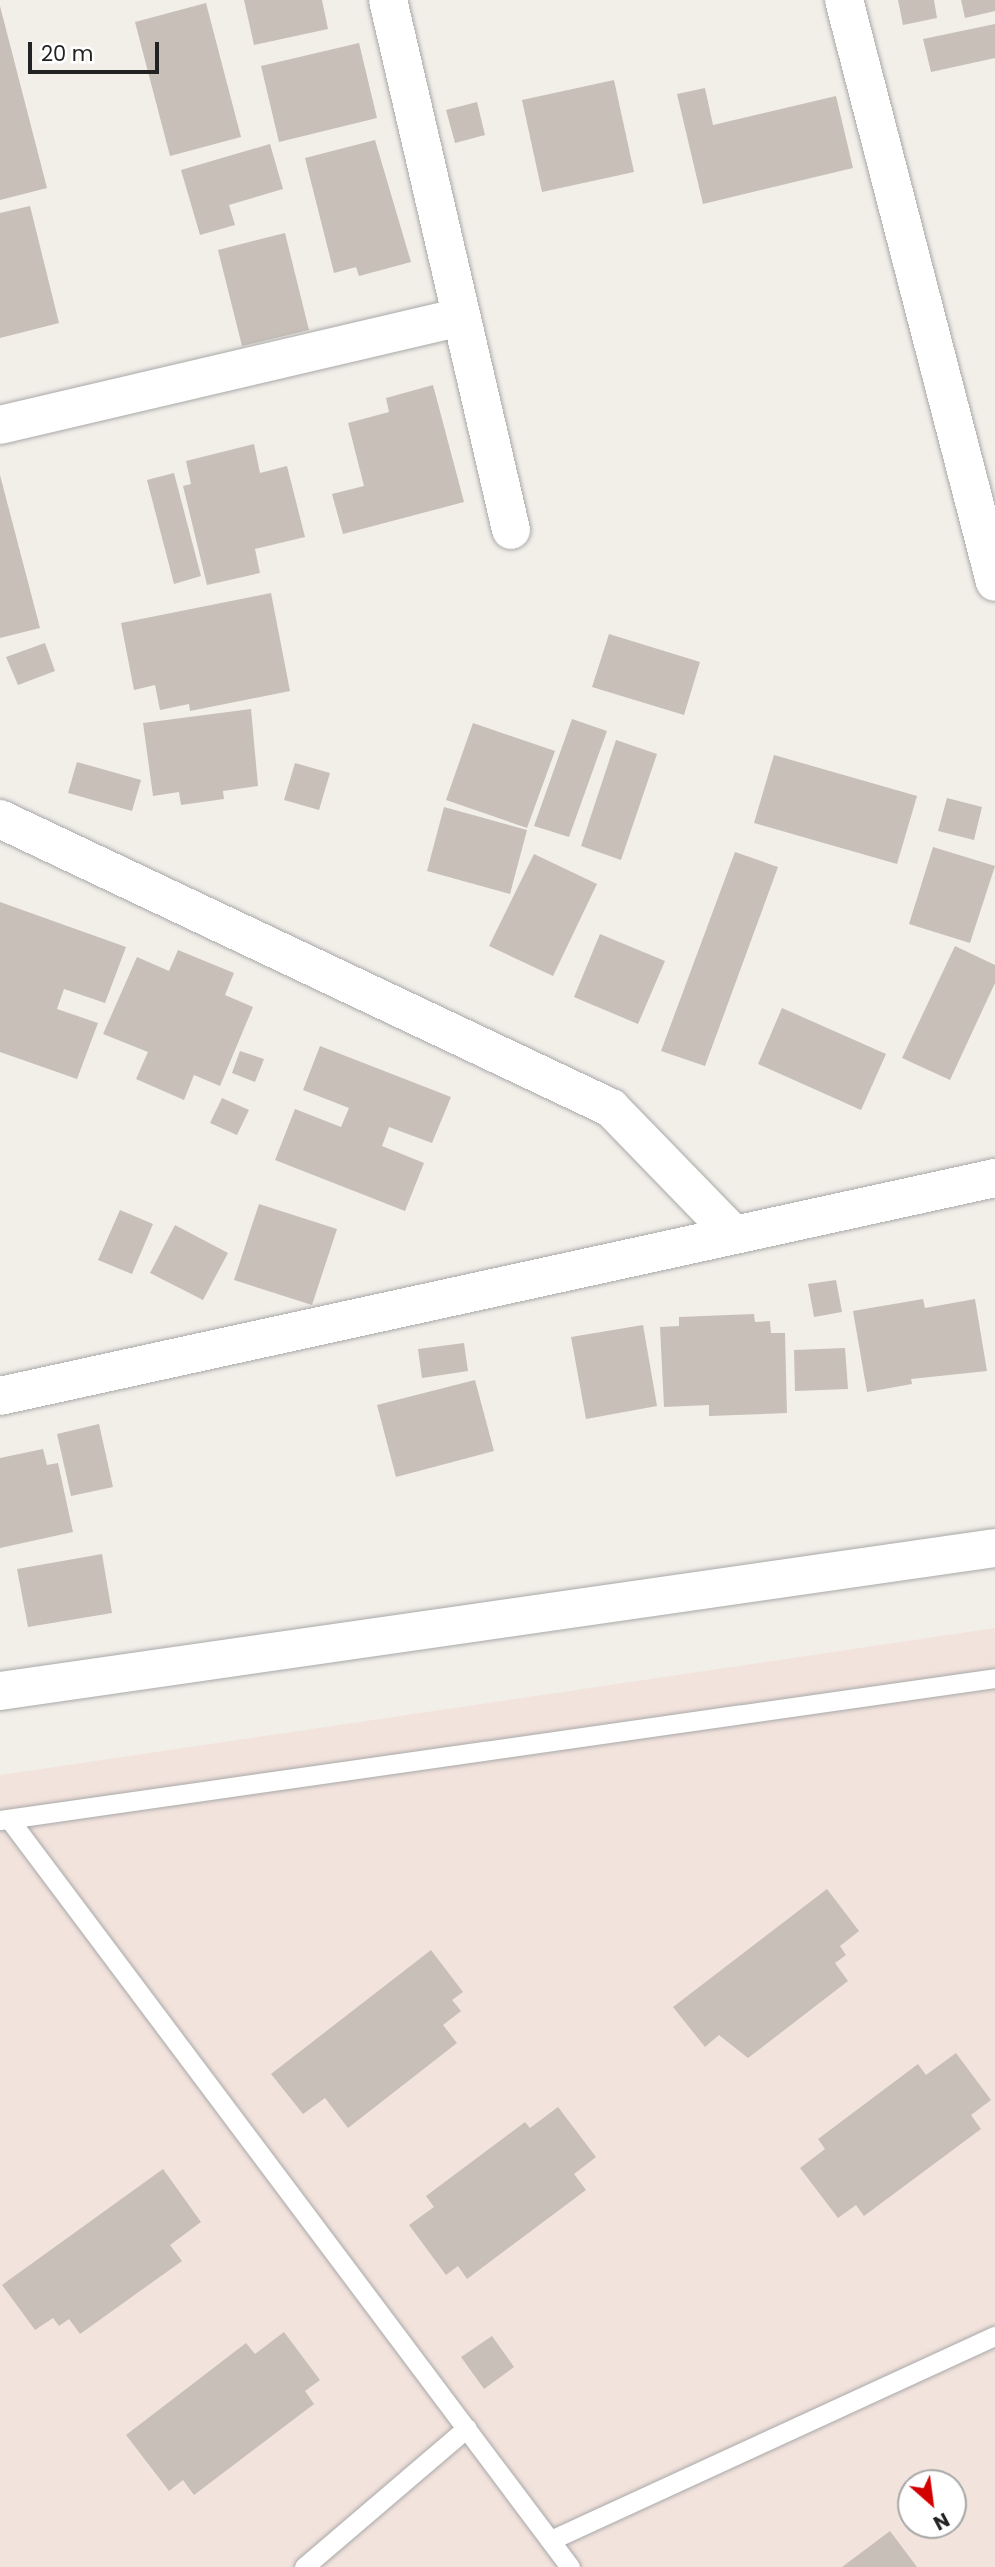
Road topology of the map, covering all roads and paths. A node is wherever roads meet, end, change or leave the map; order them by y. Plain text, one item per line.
1 (388, 0) edge
2 (844, 0) edge
3 (459, 317) junction
4 (0, 425) edge
5 (511, 530) dead end
6 (995, 582) edge
7 (0, 819) edge
8 (995, 1178) edge
9 (733, 1234) junction
10 (0, 1396) edge
11 (995, 1548) edge
12 (995, 1678) edge
13 (0, 1691) edge
14 (5, 1820) edge
15 (995, 2336) edge
16 (467, 2428) junction
17 (551, 2540) junction
18 (304, 2567) edge
19 (570, 2567) edge

1 - 3 street
2 - 6 street
3 - 4 street
3 - 5 street
7 - 9 street
8 - 9 street
9 - 10 street
11 - 13 street
12 - 14 lane
14 - 16 lane
15 - 17 lane
16 - 17 lane
16 - 18 lane
17 - 19 lane

